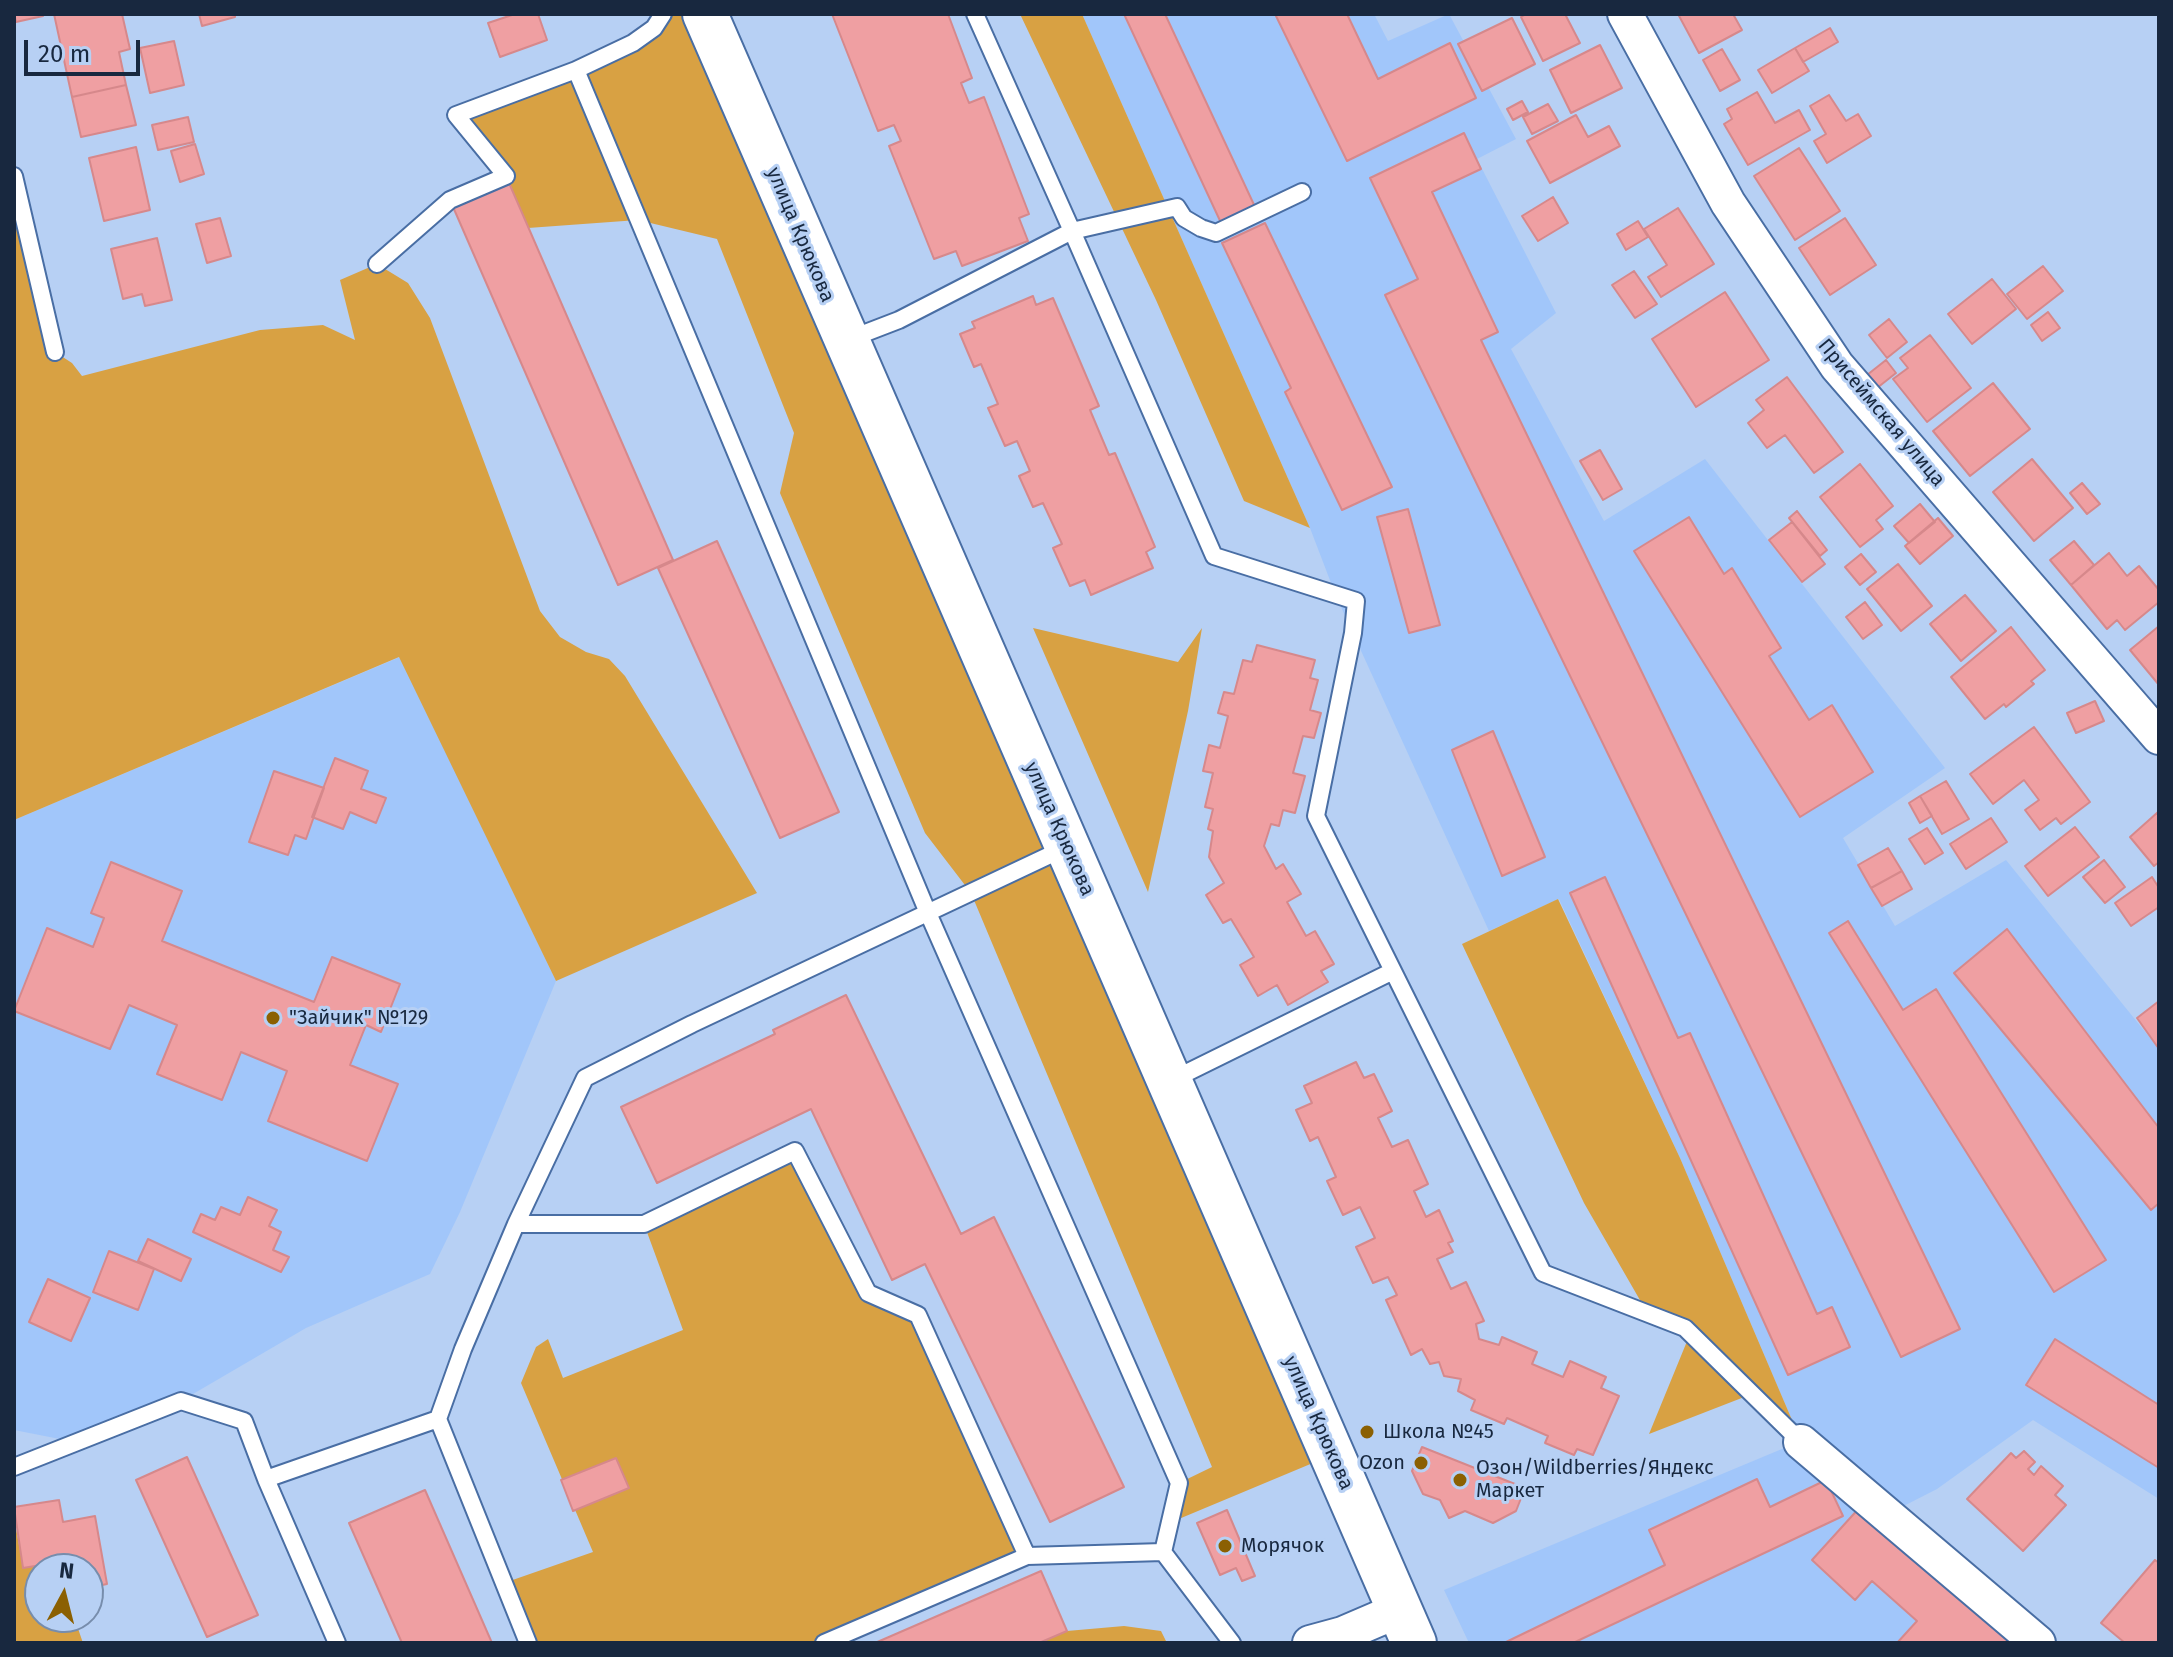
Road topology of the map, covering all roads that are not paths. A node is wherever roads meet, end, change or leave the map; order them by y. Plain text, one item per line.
1 (663, 14) edge
2 (705, 14) edge
3 (975, 14) edge
4 (1625, 14) edge
5 (576, 70) junction
6 (14, 176) edge
7 (1302, 192) dead end
8 (1072, 231) junction
9 (377, 264) dead end
10 (846, 341) junction
11 (55, 352) dead end
12 (2159, 737) edge
13 (1067, 847) junction
14 (928, 913) junction
15 (1393, 971) junction
16 (1169, 1082) junction
17 (516, 1224) junction
18 (438, 1419) junction
19 (1801, 1442) joint
20 (14, 1467) edge
21 (266, 1479) junction
22 (1163, 1552) junction
23 (1027, 1556) junction
24 (1407, 1626) edge
25 (337, 1643) edge
26 (528, 1643) edge
27 (824, 1643) edge
28 (1232, 1643) edge
29 (1310, 1643) edge
30 (2038, 1643) edge

1 - 5 lane
2 - 10 main road, улица Крюкова
3 - 8 lane
4 - 12 street, Присеймская улица
5 - 9 lane
5 - 14 lane
6 - 11 lane
7 - 8 lane
8 - 10 lane
8 - 15 lane
10 - 13 main road, улица Крюкова
13 - 14 lane
13 - 16 main road, улица Крюкова
14 - 17 lane
14 - 22 lane
15 - 16 lane
15 - 19 lane
16 - 24 main road, улица Крюкова
17 - 18 lane
17 - 23 lane
18 - 21 lane
18 - 26 lane
19 - 30 street
20 - 21 lane
21 - 25 lane
22 - 23 lane
22 - 28 lane
23 - 27 lane
24 - 29 street

